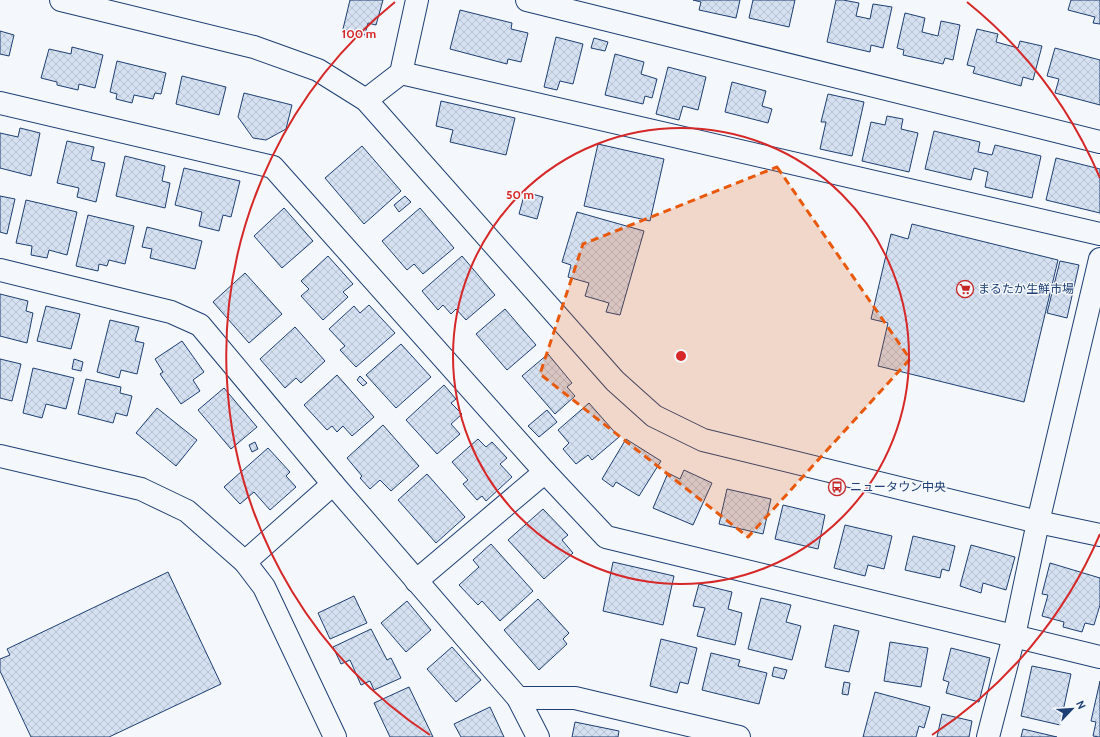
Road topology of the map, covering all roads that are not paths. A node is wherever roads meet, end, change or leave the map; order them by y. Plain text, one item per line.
1 (61, 0) edge
2 (417, 0) edge
3 (527, 0) edge
4 (402, 73) junction
5 (366, 100) junction
6 (0, 103) edge
7 (1100, 142) edge
8 (1100, 234) edge
9 (1100, 260) edge
10 (0, 270) edge
11 (0, 456) edge
12 (545, 472) junction
13 (333, 484) junction
14 (1038, 522) junction
15 (1100, 535) edge
16 (245, 562) junction
17 (416, 581) junction
18 (1014, 636) junction
19 (1100, 658) edge
20 (518, 698) junction
21 (335, 737) edge
22 (538, 737) edge
23 (739, 737) edge
24 (988, 737) edge

1 - 5 street
2 - 4 street
3 - 7 street
4 - 5 street
4 - 8 street
5 - 14 street
6 - 12 street
9 - 14 street
10 - 13 street
11 - 16 street
12 - 17 street
12 - 18 street
13 - 16 street
13 - 17 street
14 - 15 street
14 - 18 street
16 - 21 street
17 - 20 street
18 - 19 street
18 - 24 street
20 - 22 street
20 - 23 street

